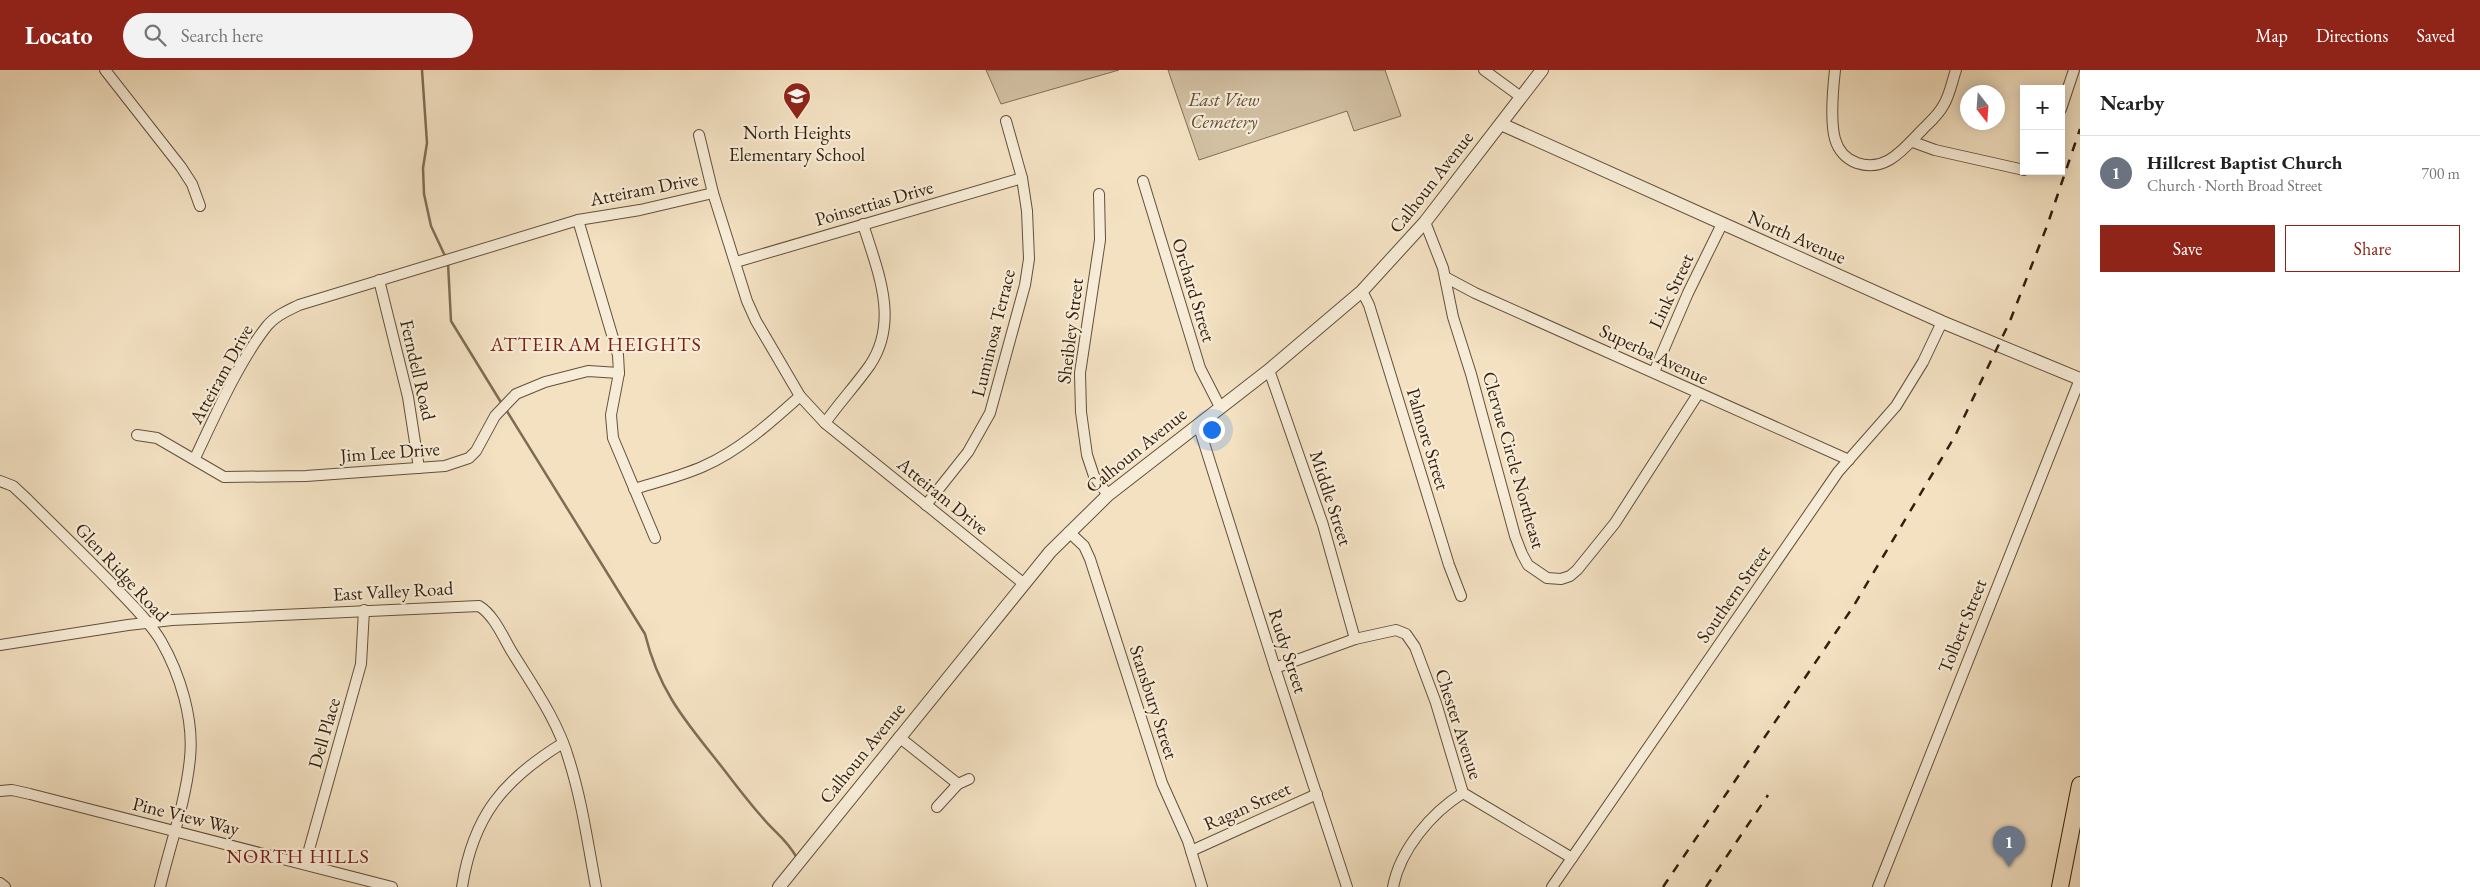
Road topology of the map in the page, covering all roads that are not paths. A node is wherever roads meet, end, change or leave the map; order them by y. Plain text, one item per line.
1 (105, 70) edge
2 (1484, 70) edge
3 (1542, 70) edge
4 (1835, 70) edge
5 (1956, 70) edge
6 (2074, 70) edge
7 (1521, 97) junction
8 (2065, 97) edge
9 (1006, 121) dead end
10 (1501, 124) junction
11 (699, 135) dead end
12 (1913, 142) junction
13 (2020, 169) edge
14 (1022, 178) junction
15 (1143, 181) dead end
16 (713, 193) junction
17 (1099, 194) dead end
18 (200, 206) dead end
19 (578, 220) junction
20 (1425, 222) junction
21 (863, 224) junction
22 (1722, 224) junction
23 (736, 262) junction
24 (1445, 277) junction
25 (379, 280) junction
26 (1362, 292) junction
27 (1942, 322) junction
28 (1269, 370) junction
29 (1654, 372) junction
30 (619, 373) junction
31 (2080, 379) edge
32 (1698, 394) junction
33 (800, 396) junction
34 (1220, 407) junction
35 (825, 423) junction
36 (1198, 424) junction
37 (137, 435) dead end
38 (195, 458) junction
39 (1849, 460) junction
40 (419, 468) junction
41 (0, 481) edge
42 (634, 489) junction
43 (1108, 495) junction
44 (926, 505) junction
45 (1069, 532) junction
46 (655, 538) dead end
47 (1023, 584) junction
48 (1461, 596) dead end
49 (364, 610) junction
50 (148, 623) junction
51 (1355, 639) junction
52 (0, 645) edge
53 (1275, 668) junction
54 (899, 737) junction
55 (562, 743) junction
56 (969, 779) dead end
57 (958, 784) junction
58 (2080, 785) edge
59 (0, 791) edge
60 (1463, 793) junction
61 (1317, 794) junction
62 (937, 807) dead end
63 (174, 831) junction
64 (2075, 839) edge
65 (1191, 851) junction
66 (1572, 858) junction
67 (304, 864) junction
68 (0, 883) edge
69 (5, 887) edge
70 (160, 887) edge
71 (392, 887) edge
72 (462, 887) edge
73 (596, 887) edge
74 (779, 887) edge
75 (1202, 887) edge
76 (1348, 887) edge
77 (1392, 887) edge
78 (1552, 887) edge
79 (1878, 887) edge
80 (2060, 887) edge

1 - 18 street
2 - 7 street
3 - 7 street, Calhoun Avenue
4 - 12 street
5 - 12 street
6 - 8 street
7 - 10 street, Calhoun Avenue
9 - 14 street, Luminosa Terrace
10 - 20 street, Calhoun Avenue
10 - 22 street, North Avenue
11 - 16 street
12 - 13 street
14 - 21 street, Poinsettias Drive
14 - 44 street, Luminosa Terrace
15 - 34 street, Orchard Street
16 - 19 street, Atteiram Drive
16 - 23 street, Atteiram Drive
17 - 43 street, Sheibley Street
19 - 25 street, Atteiram Drive
19 - 30 street
20 - 24 street, Clervue Circle Northeast
20 - 26 street, Calhoun Avenue
21 - 23 street, Poinsettias Drive
21 - 35 street
22 - 27 street, North Avenue
22 - 29 street, Link Street
23 - 33 street, Atteiram Drive
24 - 29 street, Superba Avenue
24 - 32 street, Clervue Circle Northeast
25 - 38 street, Atteiram Drive
25 - 40 street, Ferndell Road
26 - 28 street, Calhoun Avenue
26 - 48 street, Palmore Street
27 - 31 street, North Avenue
27 - 39 street, Southern Street
28 - 34 street, Calhoun Avenue
28 - 51 street, Middle Street
29 - 32 street, Superba Avenue
30 - 40 street, Jim Lee Drive
30 - 42 street
31 - 79 street, Tolbert Street
32 - 39 street, Superba Avenue
33 - 35 street, Atteiram Drive
33 - 42 street
34 - 36 street, Calhoun Avenue
35 - 44 street, Atteiram Drive
36 - 43 street, Calhoun Avenue
36 - 53 street, Rudy Street
37 - 38 street, Jim Lee Drive
38 - 40 street, Jim Lee Drive
39 - 66 street, Southern Street
41 - 50 street, Glen Ridge Road
42 - 46 street
43 - 45 street, Calhoun Avenue
44 - 47 street, Atteiram Drive
45 - 47 street, Calhoun Avenue
45 - 65 street, Stansbury Street
47 - 54 street, Calhoun Avenue
49 - 50 street, East Valley Road
49 - 55 street, East Valley Road
49 - 67 street, Dell Place
50 - 52 street, East Valley Road
50 - 63 street, Glen Ridge Road
51 - 53 street
51 - 60 street, Chester Avenue
53 - 61 street, Rudy Street
54 - 57 street
54 - 74 street, Calhoun Avenue
55 - 72 street
55 - 73 street, East Valley Road
56 - 57 street
57 - 62 street
58 - 64 main road
59 - 63 street, Pine View Way
60 - 66 street, Chester Avenue
60 - 77 street
61 - 65 street, Ragan Street
61 - 76 street, Rudy Street
63 - 67 street, Pine View Way
63 - 70 street, Glen Ridge Road
64 - 80 main road
65 - 75 street, Stansbury Street
66 - 78 street, Southern Street
67 - 71 street, Pine View Way
68 - 69 street

